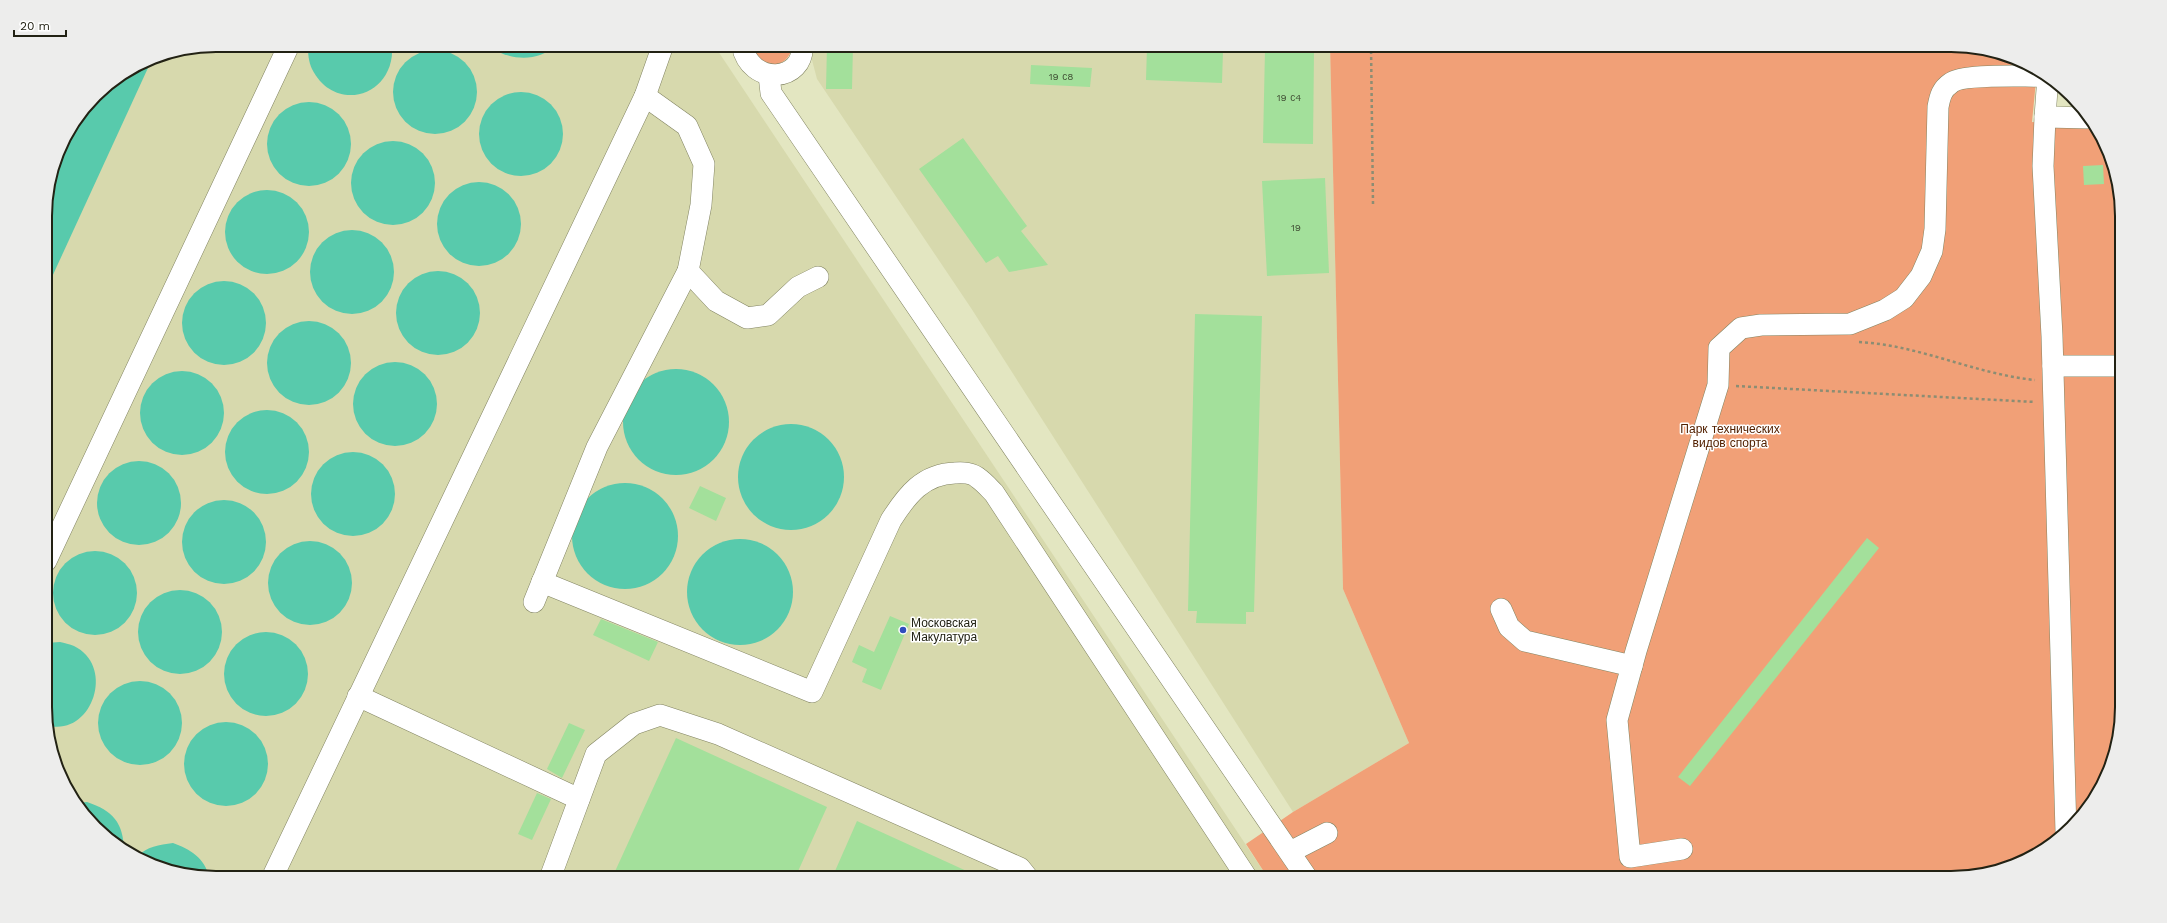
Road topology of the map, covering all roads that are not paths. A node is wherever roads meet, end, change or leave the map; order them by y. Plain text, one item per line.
1 (286, 52) edge
2 (661, 52) edge
3 (744, 52) edge
4 (801, 52) edge
5 (769, 75) junction
6 (2036, 76) edge
7 (2047, 84) edge
8 (645, 96) junction
9 (2045, 117) junction
10 (2082, 118) edge
11 (688, 271) junction
12 (818, 277) dead end
13 (2115, 367) edge
14 (2053, 374) junction
15 (52, 548) edge
16 (542, 582) junction
17 (534, 602) dead end
18 (1500, 610) dead end
19 (1632, 666) junction
20 (358, 696) junction
21 (579, 800) junction
22 (2066, 824) edge
23 (1327, 834) dead end
24 (1682, 849) dead end
25 (1290, 852) junction
26 (275, 871) edge
27 (553, 871) edge
28 (1022, 871) edge
29 (1242, 871) edge
30 (1302, 871) edge

1 - 15 street
2 - 8 street
3 - 5 street
4 - 5 street
5 - 25 street
6 - 19 street
7 - 9 street
8 - 11 street
8 - 20 street
9 - 10 street
9 - 14 street
11 - 12 street
11 - 16 street
13 - 14 street
14 - 22 street
16 - 17 street
16 - 29 street
18 - 19 street
19 - 24 street
20 - 21 street
20 - 26 street
21 - 27 street
21 - 28 street
23 - 25 street
25 - 30 street

